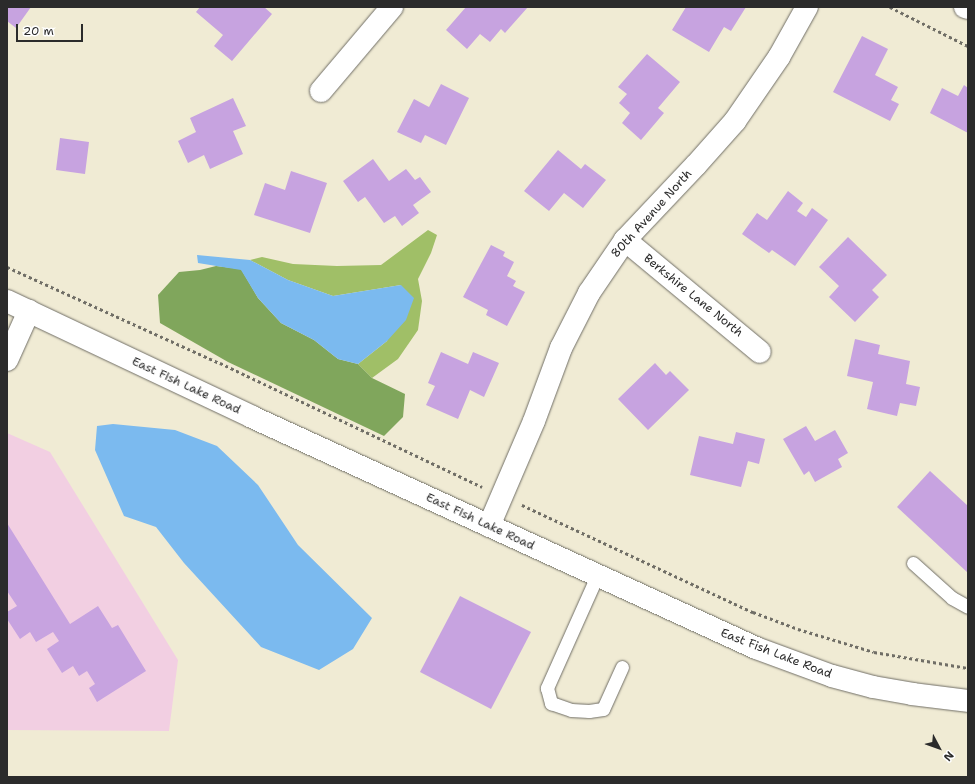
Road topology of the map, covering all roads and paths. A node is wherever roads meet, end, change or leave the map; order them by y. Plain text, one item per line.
1 (392, 7) edge
2 (807, 7) edge
3 (890, 7) edge
4 (965, 7) edge
5 (968, 8) edge
6 (968, 46) edge
7 (321, 91) dead end
8 (625, 240) junction
9 (7, 267) edge
10 (7, 301) edge
11 (29, 311) junction
12 (760, 352) dead end
13 (7, 360) edge
14 (488, 489) dead end
15 (516, 502) dead end
16 (489, 526) junction
17 (914, 563) dead end
18 (597, 576) junction
19 (968, 607) edge
20 (622, 667) dead end
21 (968, 668) edge
22 (968, 702) edge

1 - 7 street
2 - 8 street, 80th Avenue North
3 - 6 path
4 - 5 street
8 - 12 street, Berkshire Lane North
8 - 16 street, 80th Avenue North
9 - 14 path
10 - 11 street, East Fish Lake Road
11 - 13 street
11 - 16 street, East Fish Lake Road
15 - 21 path
16 - 18 street, East Fish Lake Road
17 - 19 lane
18 - 20 lane
18 - 22 street, East Fish Lake Road

